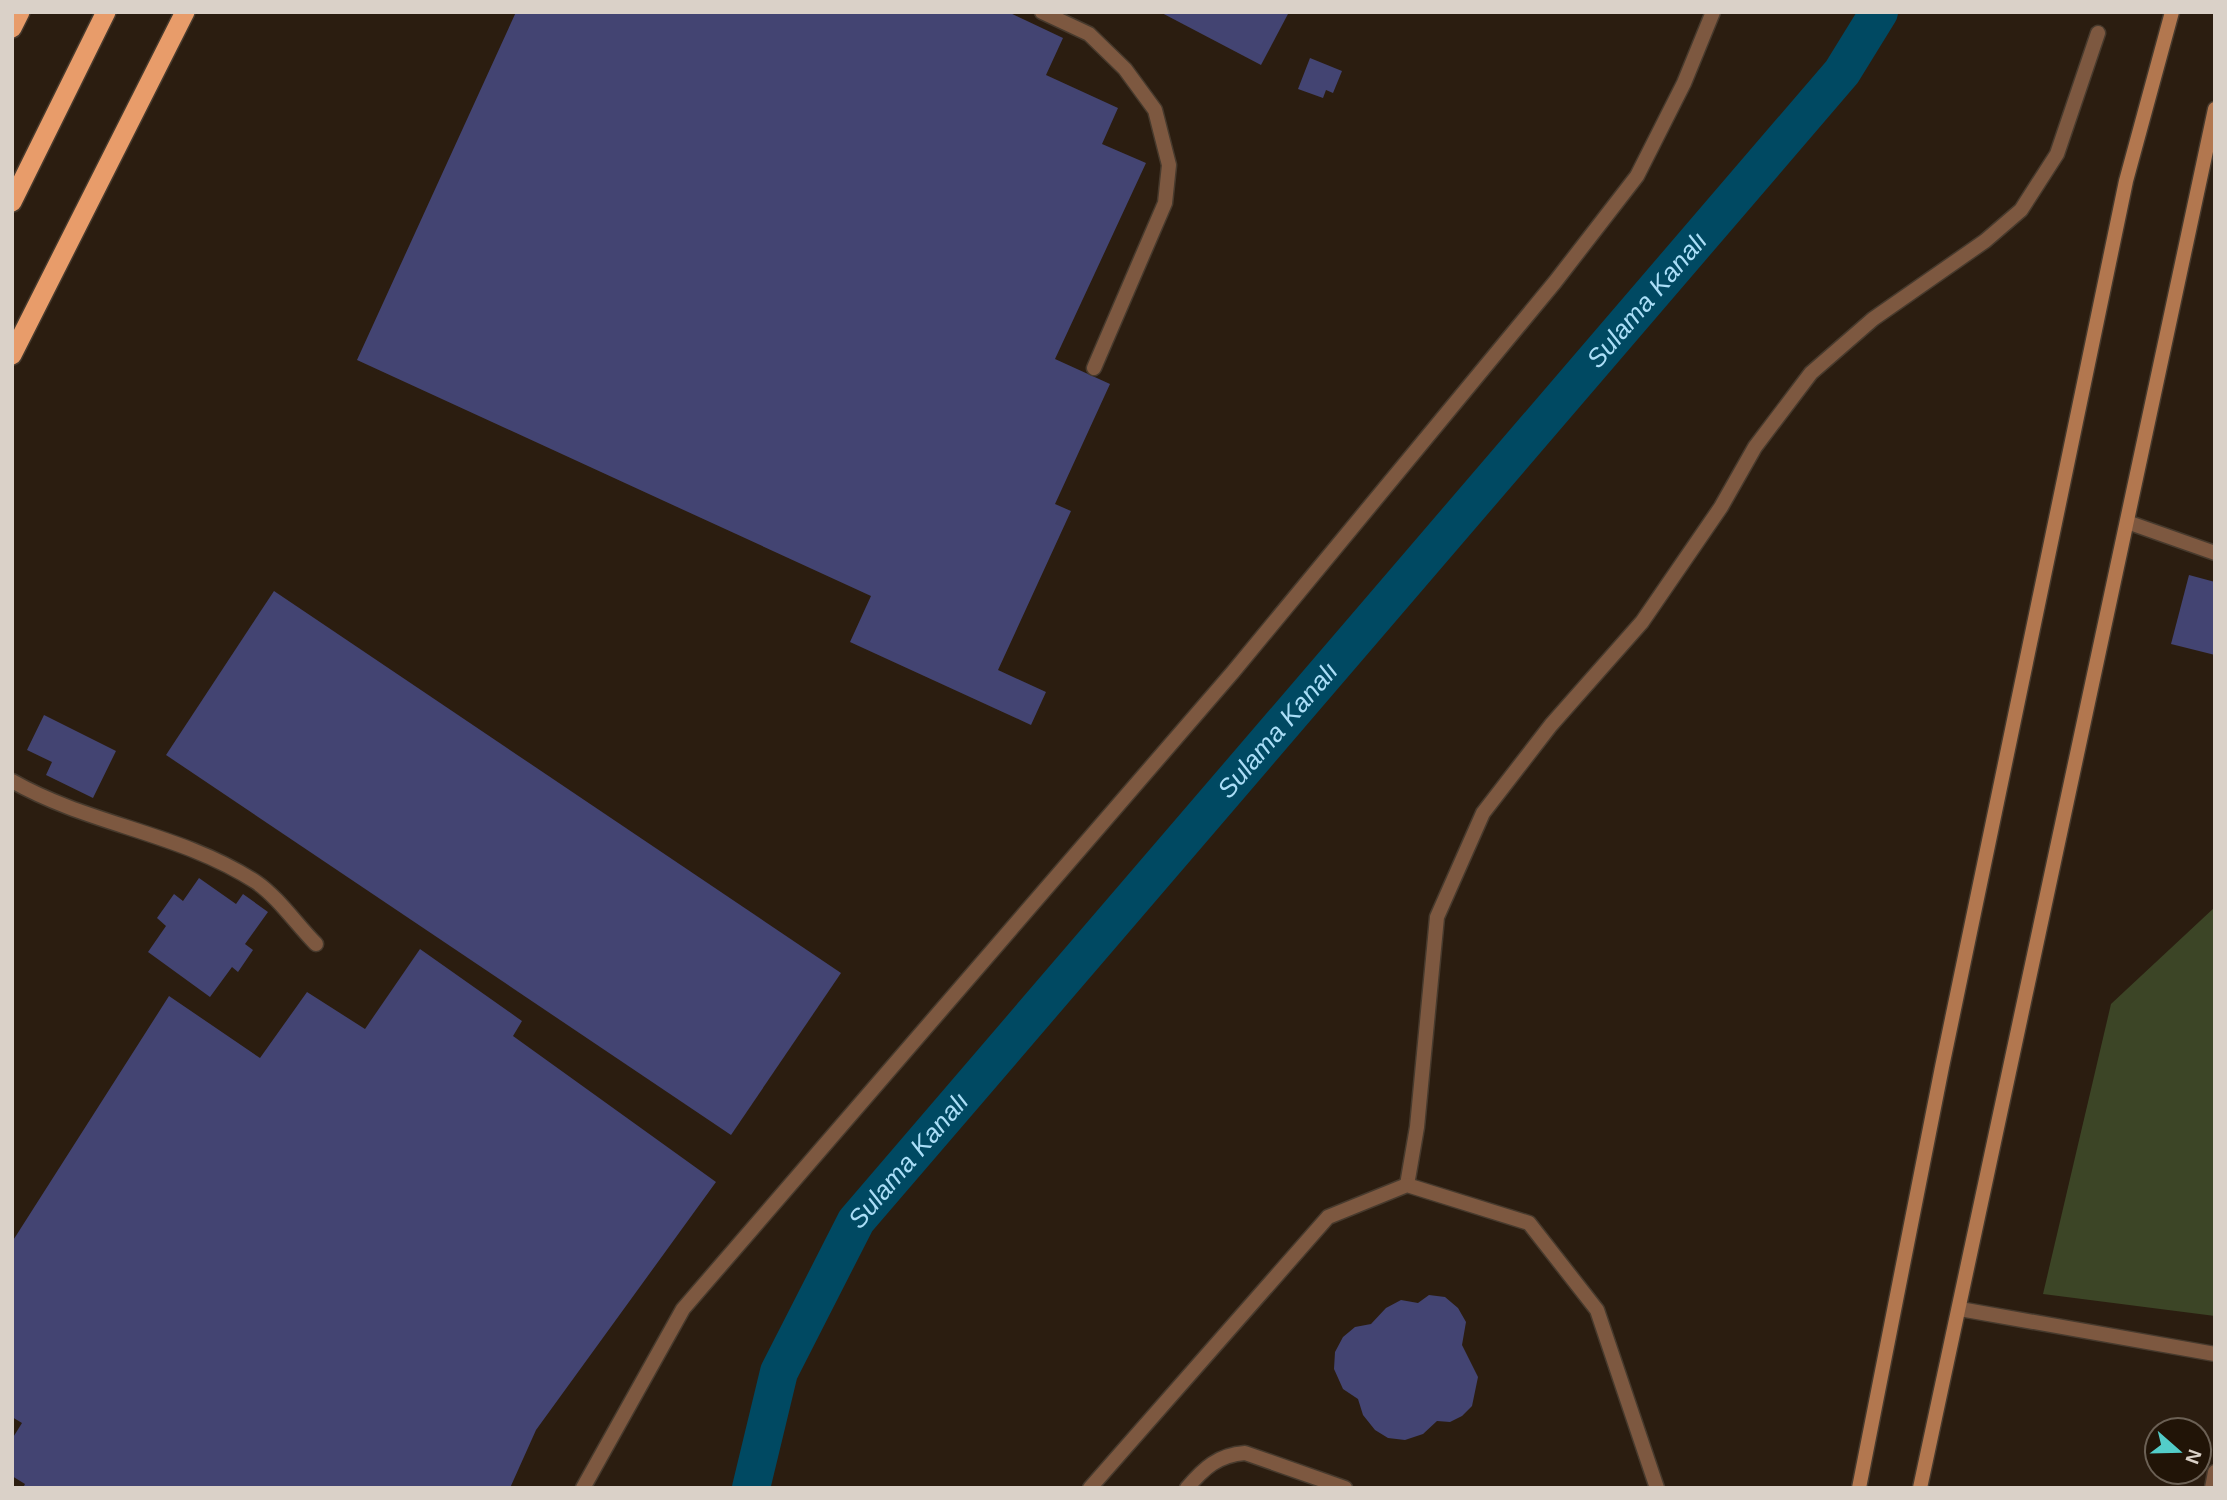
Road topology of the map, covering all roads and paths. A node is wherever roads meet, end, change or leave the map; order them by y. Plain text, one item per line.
1 (20, 12) edge
2 (106, 12) edge
3 (185, 12) edge
4 (1042, 12) edge
5 (1713, 12) edge
6 (2172, 12) edge
7 (12, 28) edge
8 (2098, 33) dead end
9 (2214, 117) edge
10 (12, 202) edge
11 (12, 355) edge
12 (1094, 368) dead end
13 (2127, 522) junction
14 (2215, 553) edge
15 (12, 781) edge
16 (316, 944) dead end
17 (1407, 1185) junction
18 (1960, 1308) junction
19 (2215, 1354) edge
20 (2215, 1472) edge
21 (583, 1488) edge
22 (1090, 1488) edge
23 (1186, 1488) edge
24 (1345, 1488) edge
25 (1657, 1488) edge
26 (1858, 1488) edge
27 (1920, 1488) edge
28 (2212, 1488) edge

1 - 7 highway
2 - 10 highway
3 - 11 highway
4 - 12 street
5 - 21 street
6 - 26 main road
8 - 17 street
9 - 13 main road
13 - 14 street
13 - 18 main road
15 - 16 street
17 - 22 street
17 - 25 street
18 - 19 street
18 - 27 main road
20 - 28 street
23 - 24 street

